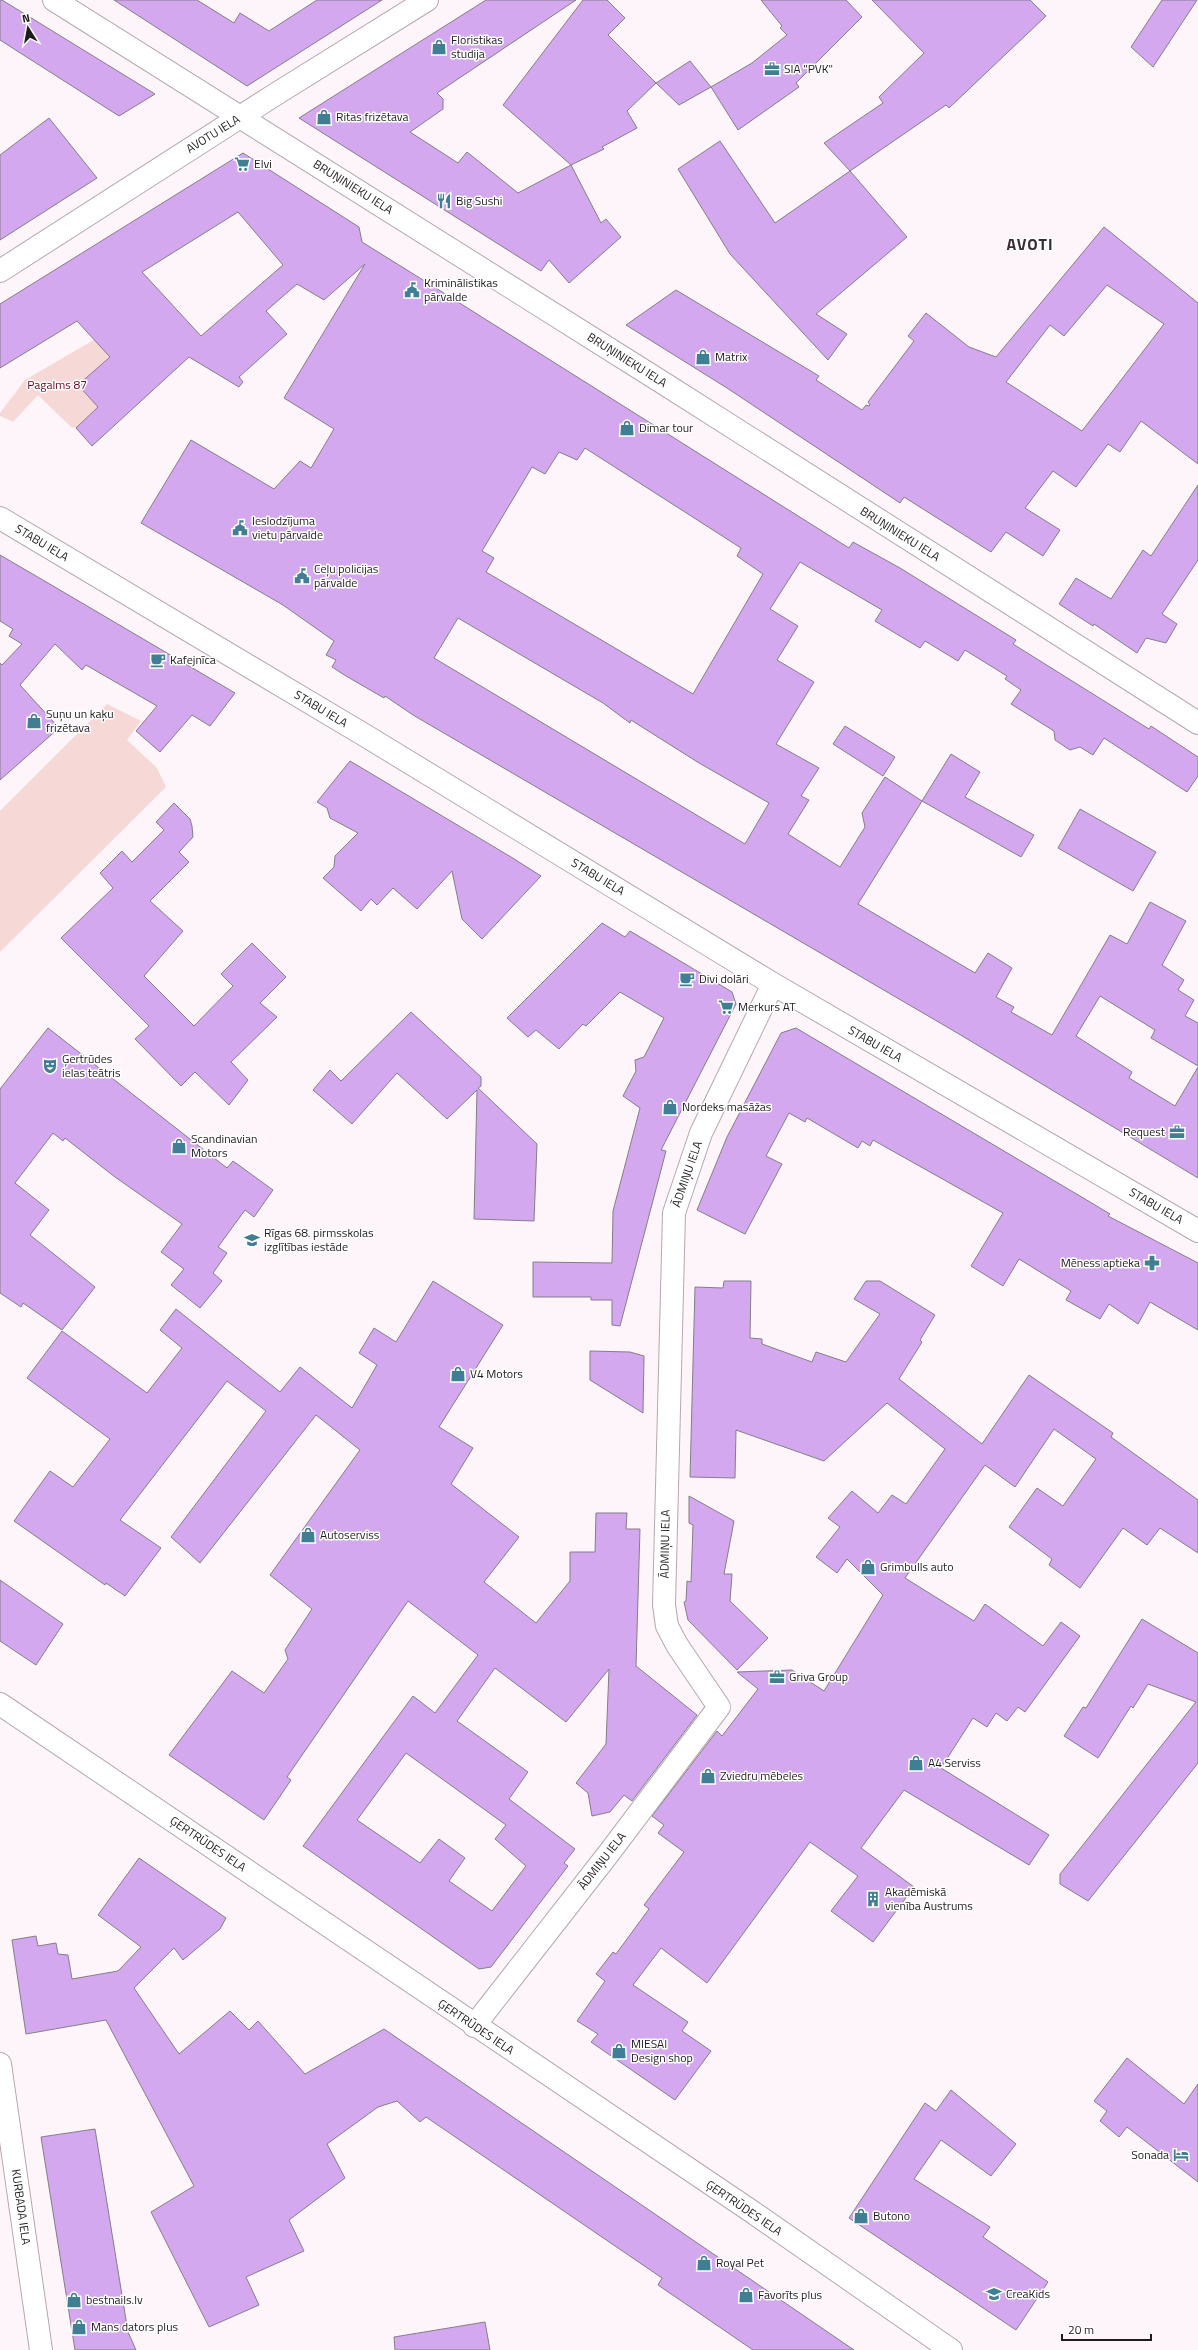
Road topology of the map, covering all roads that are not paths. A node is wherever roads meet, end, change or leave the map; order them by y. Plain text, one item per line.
1 (54, 0) edge
2 (427, 0) edge
3 (241, 117) junction
4 (0, 271) edge
5 (0, 518) edge
6 (1198, 723) edge
7 (773, 984) junction
8 (1198, 1231) edge
9 (0, 1704) edge
10 (474, 2026) junction
11 (0, 2064) edge
12 (42, 2350) edge
13 (951, 2350) edge

1 - 3 street, BRUŅINIEKU IELA
2 - 3 street, AVOTU IELA
3 - 4 street, AVOTU IELA
3 - 6 street, BRUŅINIEKU IELA
5 - 7 street, STABU IELA
7 - 8 street, STABU IELA
7 - 10 street, ĀDMIŅU IELA
9 - 10 street, ĢERTRŪDES IELA
10 - 13 street, ĢERTRŪDES IELA
11 - 12 street, KURBADA IELA

